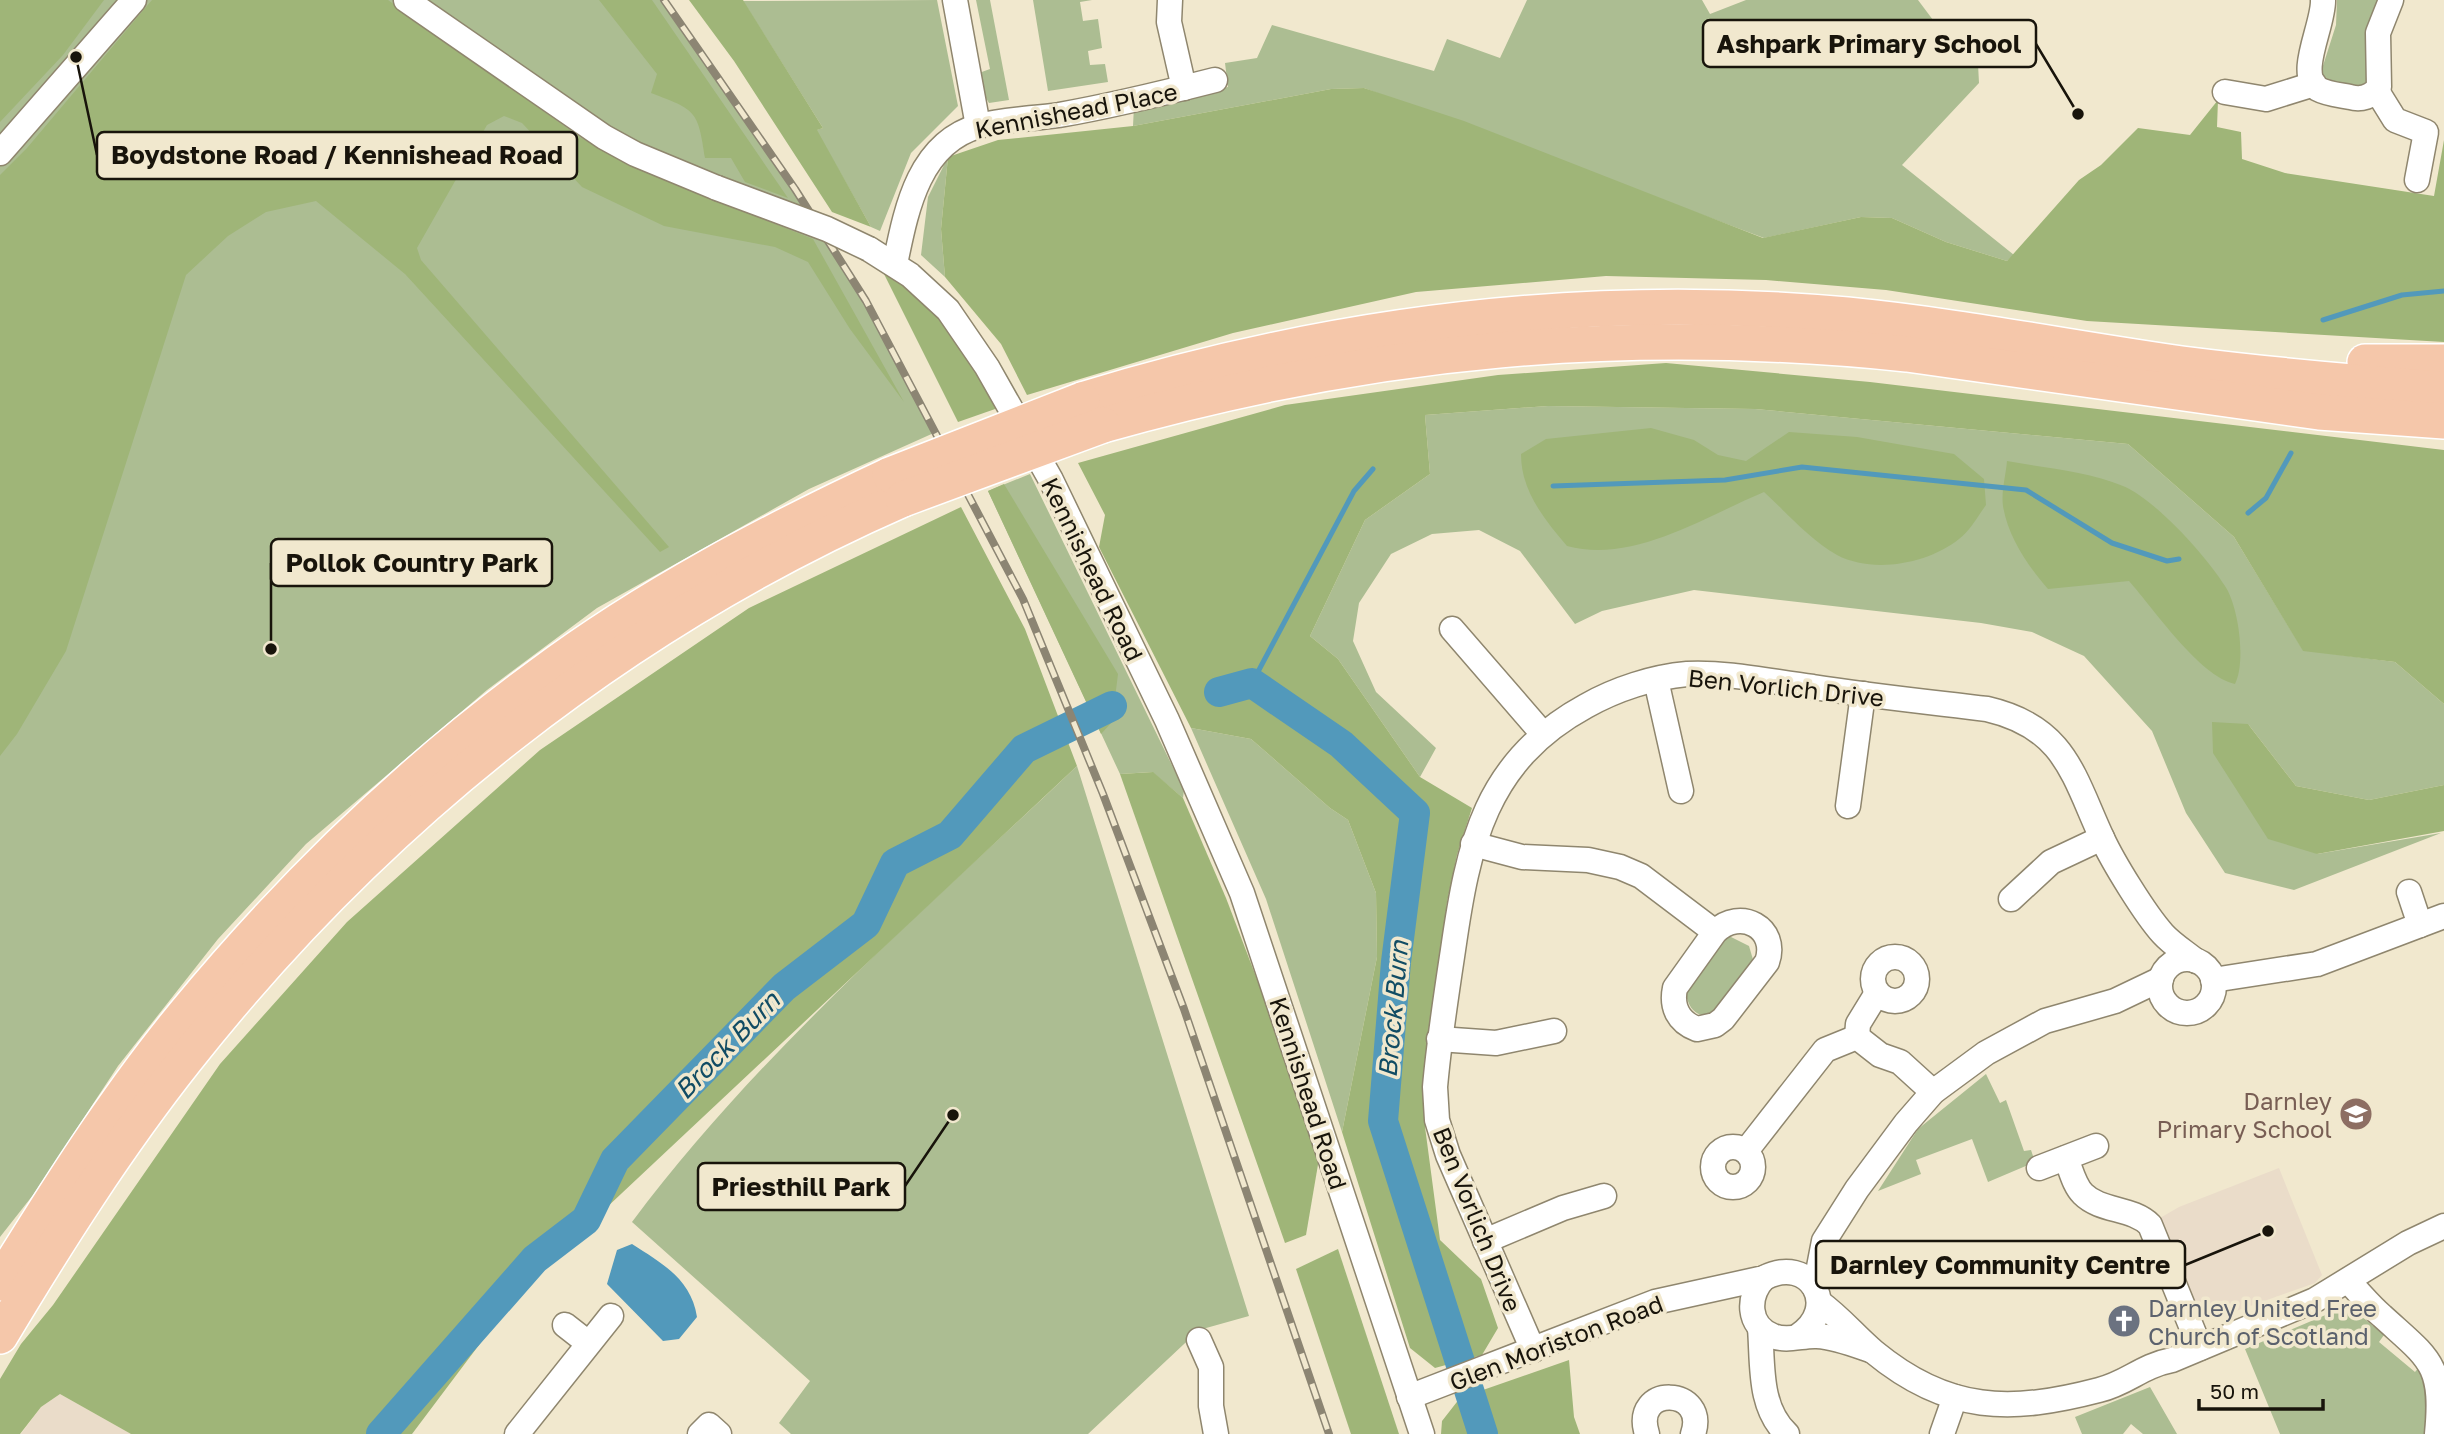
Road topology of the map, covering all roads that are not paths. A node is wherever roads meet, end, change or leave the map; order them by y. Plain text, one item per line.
1 (134, 0) edge
2 (406, 0) edge
3 (955, 0) edge
4 (1170, 0) edge
5 (2323, 0) edge
6 (2391, 0) edge
7 (1215, 80) dead end
8 (2314, 84) junction
9 (1184, 88) junction
10 (2377, 91) junction
11 (2225, 92) dead end
12 (978, 127) junction
13 (0, 153) edge
14 (2417, 180) dead end
15 (895, 264) junction
16 (2444, 362) edge
17 (2183, 364) junction
18 (2444, 388) edge
19 (1092, 413) junction
20 (2444, 421) edge
21 (896, 487) junction
22 (1452, 629) dead end
23 (1656, 680) junction
24 (1863, 694) junction
25 (1544, 734) junction
26 (1681, 791) dead end
27 (1848, 806) dead end
28 (2102, 838) junction
29 (1473, 844) junction
30 (2409, 892) dead end
31 (2011, 899) dead end
32 (2444, 916) edge
33 (2420, 925) junction
34 (1715, 932) junction
35 (2163, 934) junction
36 (2196, 961) junction
37 (2164, 974) junction
38 (2213, 980) junction
39 (1877, 993) dead end
40 (2115, 1001) junction
41 (2169, 1006) junction
42 (1554, 1031) dead end
43 (1857, 1037) junction
44 (1439, 1039) junction
45 (1933, 1092) junction
46 (2096, 1146) dead end
47 (1746, 1151) dead end
48 (2066, 1158) junction
49 (2039, 1168) dead end
50 (1604, 1196) dead end
51 (2444, 1226) edge
52 (1485, 1241) junction
53 (1824, 1241) junction
54 (1770, 1275) junction
55 (2348, 1281) junction
56 (0, 1283) edge
57 (1704, 1292) junction
58 (1817, 1295) junction
59 (611, 1316) dead end
60 (1757, 1321) junction
61 (565, 1325) dead end
62 (0, 1336) edge
63 (1794, 1337) junction
64 (1199, 1340) dead end
65 (588, 1343) junction
66 (2200, 1348) junction
67 (1533, 1350) junction
68 (1874, 1352) junction
69 (1762, 1370) junction
70 (1409, 1397) junction
71 (1955, 1397) junction
72 (1780, 1432) edge
73 (517, 1434) edge
74 (700, 1434) edge
75 (719, 1434) edge
76 (1216, 1434) edge
77 (1422, 1434) edge
78 (1647, 1434) edge
79 (1693, 1434) edge
80 (1942, 1434) edge
81 (2437, 1434) edge

1 - 13 street
2 - 15 street, Kennishead Road, bridge
3 - 12 street
4 - 9 street
5 - 8 street
6 - 10 street
7 - 9 street, Kennishead Place
8 - 10 street
8 - 11 street
9 - 12 street, Kennishead Place
10 - 14 street
12 - 15 street, Kennishead Place
15 - 70 street, Kennishead Road
16 - 17 highway
17 - 18 highway
17 - 19 highway
19 - 20 highway
19 - 21 highway, bridge
21 - 56 highway
21 - 62 highway
22 - 25 street
23 - 24 street, Ben Vorlich Drive
23 - 25 street, Ben Vorlich Drive
23 - 26 street
24 - 27 street
24 - 28 street, Ben Vorlich Drive
25 - 29 street, Ben Vorlich Drive
28 - 31 street
28 - 35 street, Ben Vorlich Drive
29 - 34 street
29 - 44 street, Ben Vorlich Drive
30 - 33 street
32 - 33 street
33 - 38 street
34 - 34 street
35 - 36 street, Ben Vorlich Drive
35 - 37 street, Ben Vorlich Drive
36 - 37 street
36 - 38 street
37 - 40 street
37 - 41 street
38 - 41 street
39 - 43 street
40 - 41 street
40 - 45 street
42 - 44 street
43 - 45 street
43 - 47 street
44 - 52 street, Ben Vorlich Drive
45 - 53 street
46 - 48 street
48 - 49 street
48 - 66 street
50 - 52 street
51 - 55 street, Glen Moriston Road
52 - 67 street, Ben Vorlich Drive
53 - 54 street
53 - 58 street
54 - 57 street, Glen Moriston Road
54 - 58 street, Glen Moriston Road
54 - 60 street
55 - 66 street, Glen Moriston Road
55 - 81 street
57 - 60 street, Glen Moriston Road
57 - 67 street, Glen Moriston Road
58 - 63 street
58 - 68 street, Glen Moriston Road
59 - 65 street
60 - 63 street, Glen Moriston Road
60 - 69 street
61 - 65 street
63 - 68 street, Glen Moriston Road
63 - 69 street
64 - 76 street
65 - 73 street
66 - 71 street, Glen Moriston Road
67 - 70 street, Glen Moriston Road
68 - 71 street, Glen Moriston Road
69 - 72 street
70 - 77 street, Kennishead Road
71 - 80 street
74 - 75 street
78 - 79 street

